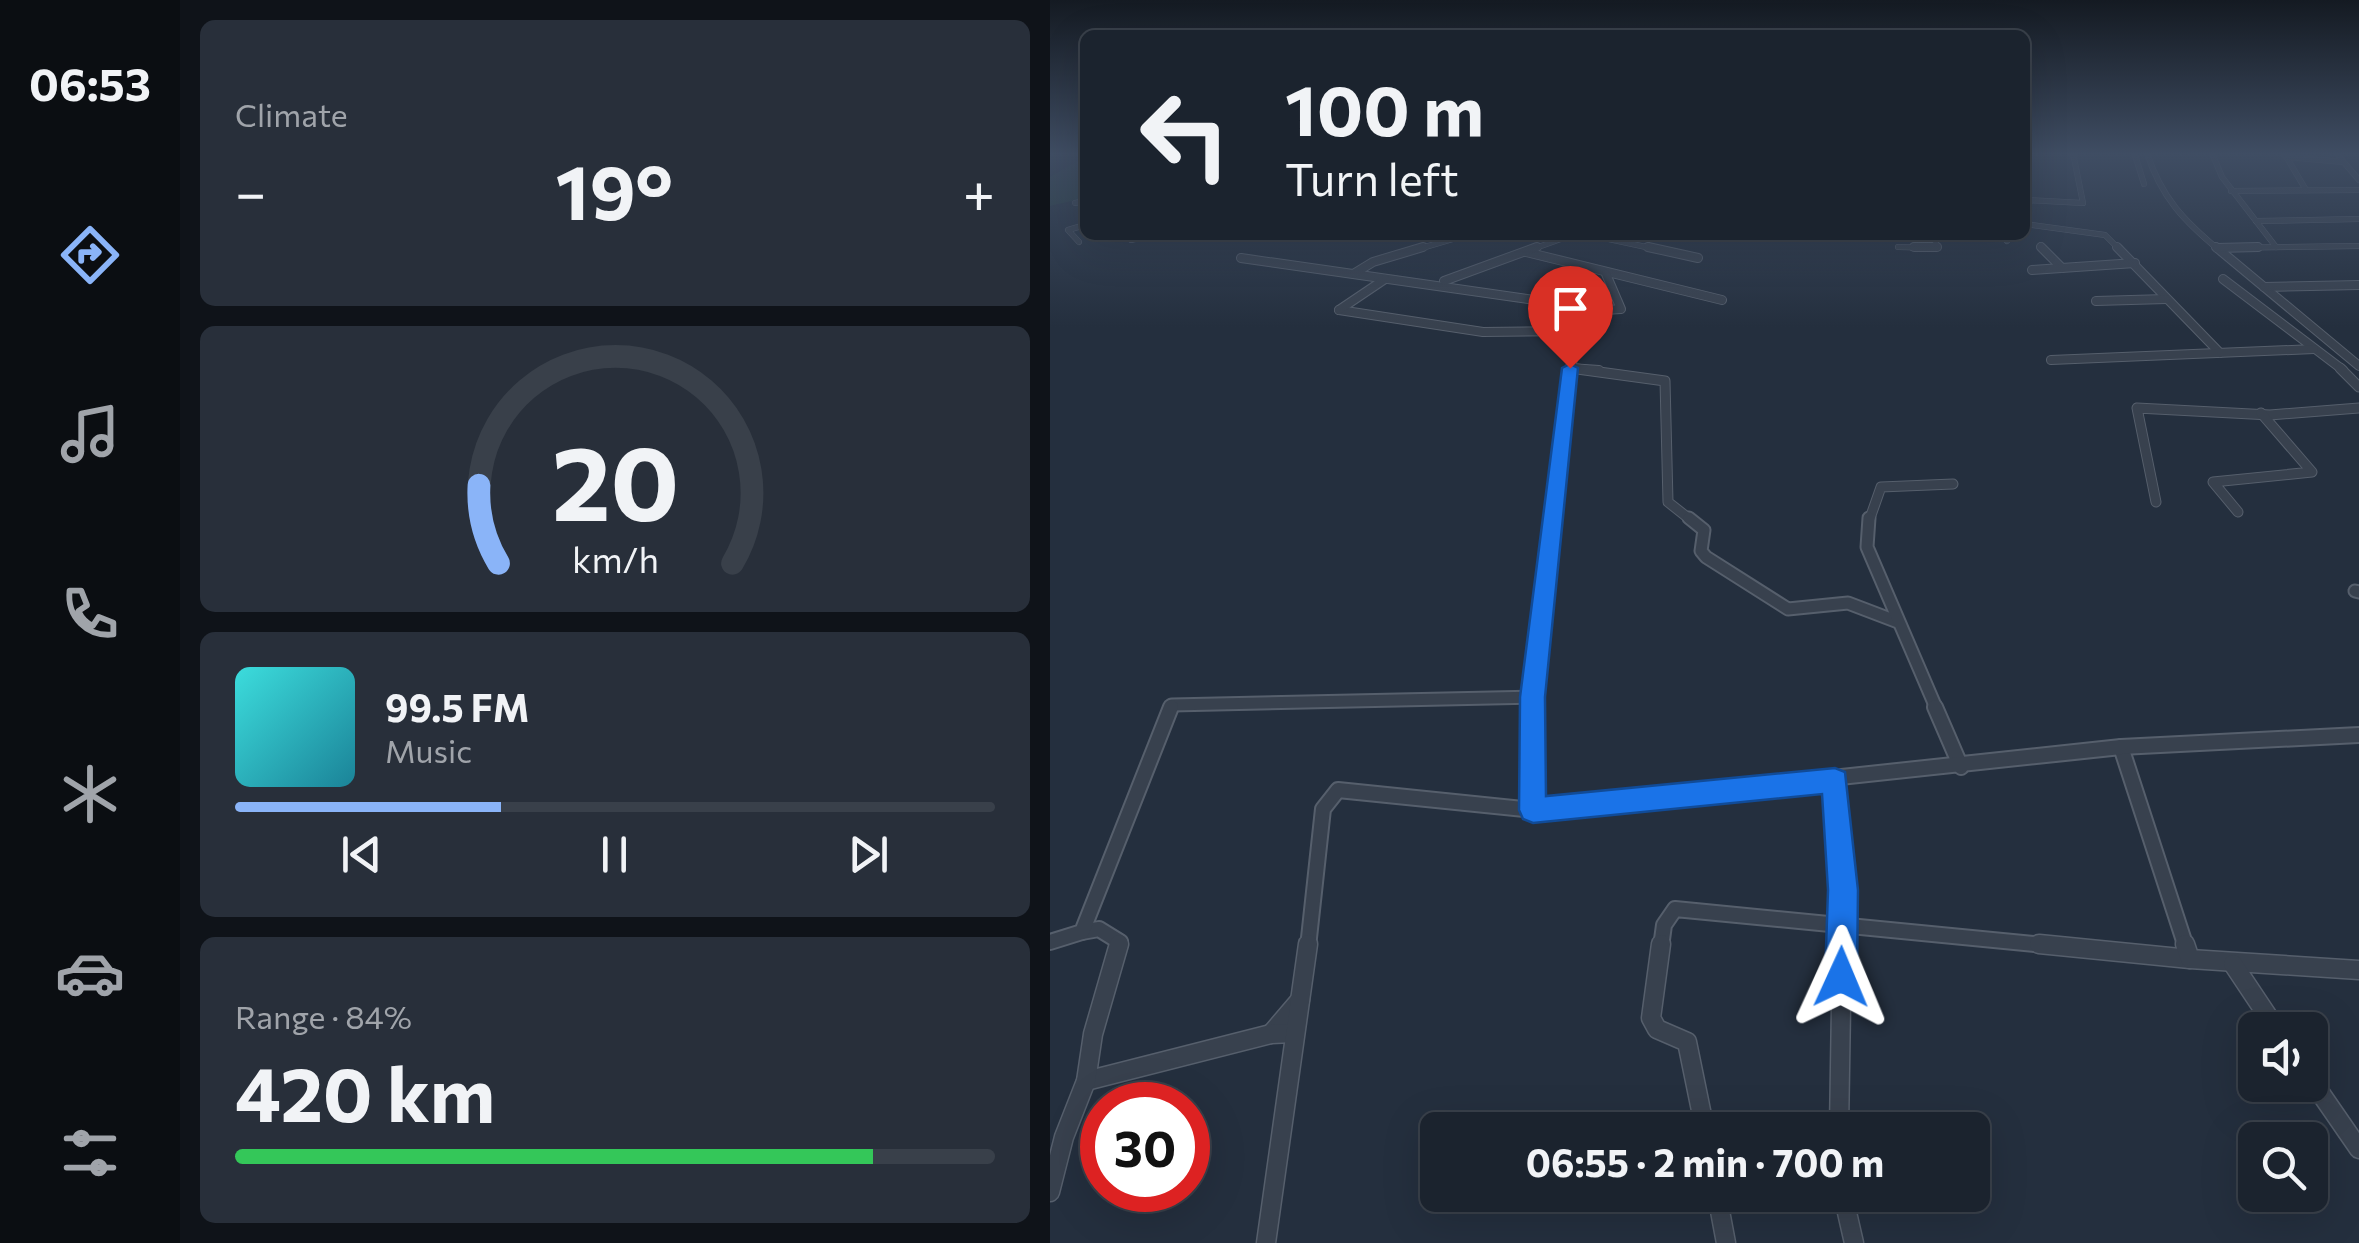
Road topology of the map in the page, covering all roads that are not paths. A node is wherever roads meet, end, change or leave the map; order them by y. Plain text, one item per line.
1 (2175, 211) edge
2 (2248, 211) edge
3 (2359, 219) edge
4 (2256, 221) junction
5 (2030, 224) edge
6 (1080, 226) edge
7 (1448, 240) edge
8 (1558, 240) edge
9 (1613, 240) edge
10 (1935, 240) edge
11 (1079, 242) dead end
12 (2040, 246) dead end
13 (2359, 246) edge
14 (1898, 247) dead end
15 (2276, 247) junction
16 (2217, 248) junction
17 (1526, 252) junction
18 (1241, 258) dead end
19 (1698, 258) dead end
20 (2135, 264) junction
21 (2062, 268) junction
22 (2032, 270) dead end
23 (1355, 273) junction
24 (1606, 274) junction
25 (1385, 279) junction
26 (2222, 279) dead end
27 (1440, 283) junction
28 (2359, 285) edge
29 (2264, 287) junction
30 (2166, 299) junction
31 (1722, 300) dead end
32 (2096, 301) dead end
33 (1604, 310) junction
34 (1580, 331) junction
35 (2314, 349) junction
36 (2220, 353) junction
37 (2052, 360) dead end
38 (2359, 366) edge
39 (1570, 368) junction
40 (2359, 386) edge
41 (2359, 408) edge
42 (2261, 413) junction
43 (1953, 484) dead end
44 (2156, 502) dead end
45 (2238, 512) dead end
46 (1898, 622) junction
47 (1532, 697) junction
48 (2359, 735) edge
49 (2121, 747) junction
50 (1962, 768) junction
51 (1835, 780) junction
52 (1533, 810) junction
53 (1842, 925) junction
54 (1082, 932) junction
55 (1050, 942) edge
56 (2190, 958) junction
57 (2232, 964) junction
58 (2359, 970) edge
59 (1302, 997) junction
60 (2265, 1012) edge
61 (1294, 1033) junction
62 (1271, 1034) junction
63 (1086, 1080) junction
64 (2327, 1102) edge
65 (1701, 1112) edge
66 (1839, 1112) edge
67 (2359, 1149) edge
68 (1050, 1192) edge
69 (1720, 1212) edge
70 (1847, 1212) edge
71 (1266, 1243) edge
72 (1726, 1243) edge
73 (1854, 1243) edge

1 - 16 street
2 - 4 street
3 - 4 street
4 - 15 street
5 - 20 street
6 - 11 street
7 - 23 street
8 - 17 street
9 - 19 street
10 - 14 street
12 - 21 street
13 - 15 street
15 - 16 street
16 - 29 street
17 - 24 street
17 - 27 street
18 - 23 street
20 - 21 street
20 - 30 street
21 - 22 street
23 - 25 street
24 - 31 street
24 - 33 street
25 - 27 street
25 - 34 street
26 - 35 street
27 - 33 street
28 - 29 street
29 - 38 street
30 - 32 street
30 - 36 street
33 - 34 street
34 - 39 street
35 - 36 street
35 - 40 street
36 - 37 street
39 - 46 street
39 - 47 street
41 - 42 street
42 - 44 street
42 - 45 street
43 - 46 street
46 - 50 street
47 - 52 street
47 - 54 street
48 - 49 street
49 - 50 street
49 - 56 street
50 - 51 street
51 - 52 street
51 - 53 street
52 - 59 street
53 - 56 street
53 - 65 street
53 - 66 street
54 - 55 street
54 - 63 street
56 - 57 street
57 - 58 street
57 - 60 street
59 - 61 street
59 - 62 street
61 - 62 street
61 - 71 street
62 - 63 street
63 - 68 street
64 - 67 street
69 - 72 street
70 - 73 street

